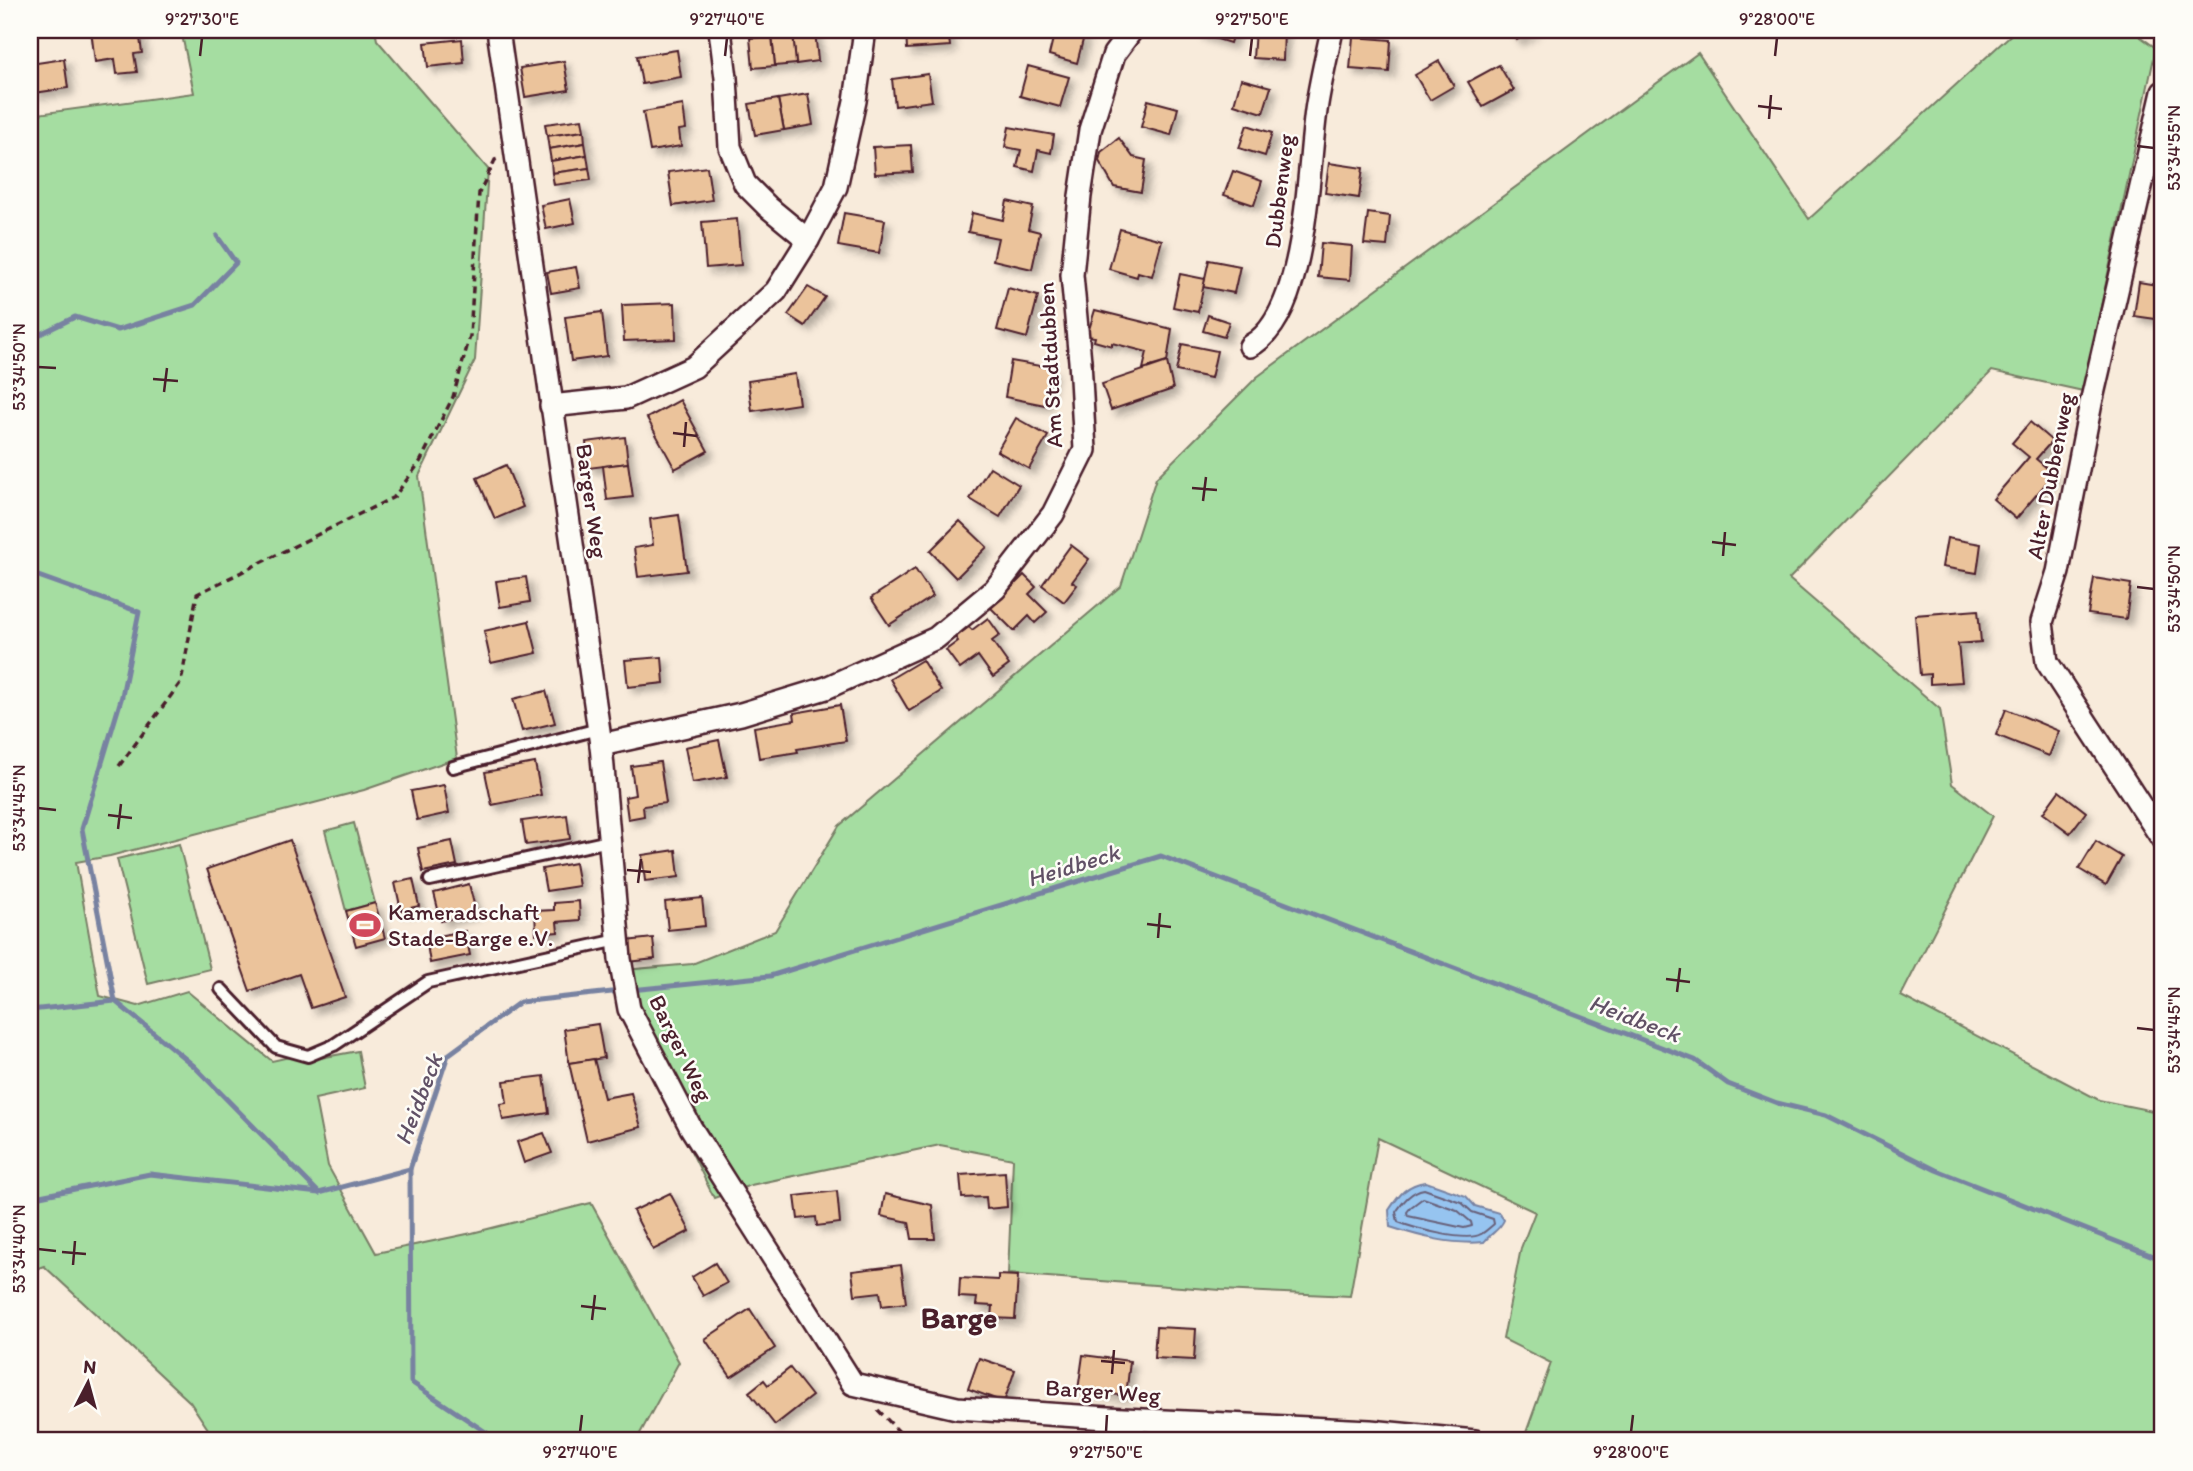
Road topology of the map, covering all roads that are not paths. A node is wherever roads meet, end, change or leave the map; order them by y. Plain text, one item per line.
1 (498, 30) edge
2 (720, 30) edge
3 (865, 30) edge
4 (1132, 30) edge
5 (1332, 30) edge
6 (2163, 92) edge
7 (808, 240) junction
8 (1250, 346) dead end
9 (551, 406) junction
10 (600, 737) junction
11 (453, 766) dead end
12 (2163, 840) edge
13 (610, 841) junction
14 (430, 880) dead end
15 (619, 950) junction
16 (220, 989) dead end
17 (1475, 1441) edge

1 - 9 street, Barger Weg
2 - 7 street
3 - 7 street
4 - 10 street, Am Stadtdubben
5 - 8 street, Dubbenweg
6 - 12 street, Alter Dubbenweg
7 - 9 street
9 - 10 street, Barger Weg
10 - 11 lane
10 - 13 street, Barger Weg
13 - 14 lane
13 - 15 street, Barger Weg
15 - 16 lane
15 - 17 street, Barger Weg

